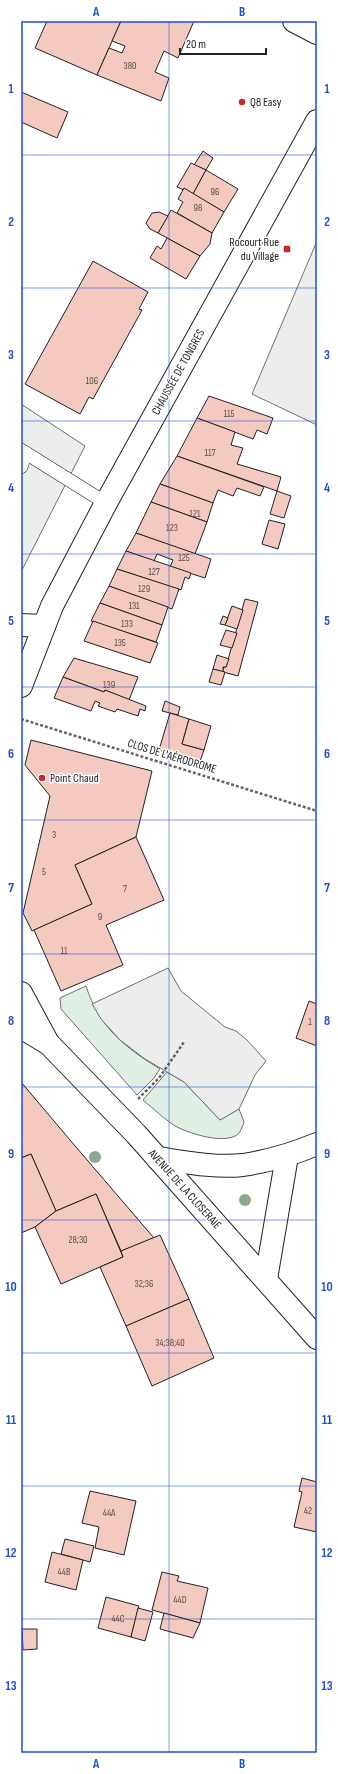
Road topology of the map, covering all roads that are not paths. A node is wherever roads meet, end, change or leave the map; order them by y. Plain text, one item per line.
1 (294, 21) edge
2 (317, 33) edge
3 (317, 121) edge
4 (24, 451) edge
5 (21, 467) edge
6 (106, 502) junction
7 (21, 625) edge
8 (44, 626) junction
9 (21, 654) edge
10 (21, 686) edge
11 (21, 993) edge
12 (21, 1027) edge
13 (21, 1038) edge
14 (49, 1044) junction
15 (317, 1144) edge
16 (287, 1156) junction
17 (157, 1158) junction
18 (266, 1280) junction
19 (317, 1338) edge

1 - 2 street
3 - 6 street, CHAUSSÉE DE TONGRES
4 - 5 lane
4 - 6 lane
6 - 8 street, CHAUSSÉE DE TONGRES
7 - 8 street
8 - 9 street, CHAUSSÉE DE TONGRES
8 - 10 street, CHAUSSÉE DE TONGRES
11 - 14 street, AVENUE DE LA CLOSERAIE
12 - 14 street, AVENUE DE LA CLOSERAIE
13 - 14 street
14 - 17 street, AVENUE DE LA CLOSERAIE
15 - 16 street
16 - 17 street
16 - 18 street
17 - 18 street, AVENUE DE LA CLOSERAIE
18 - 19 street, AVENUE DE LA CLOSERAIE

